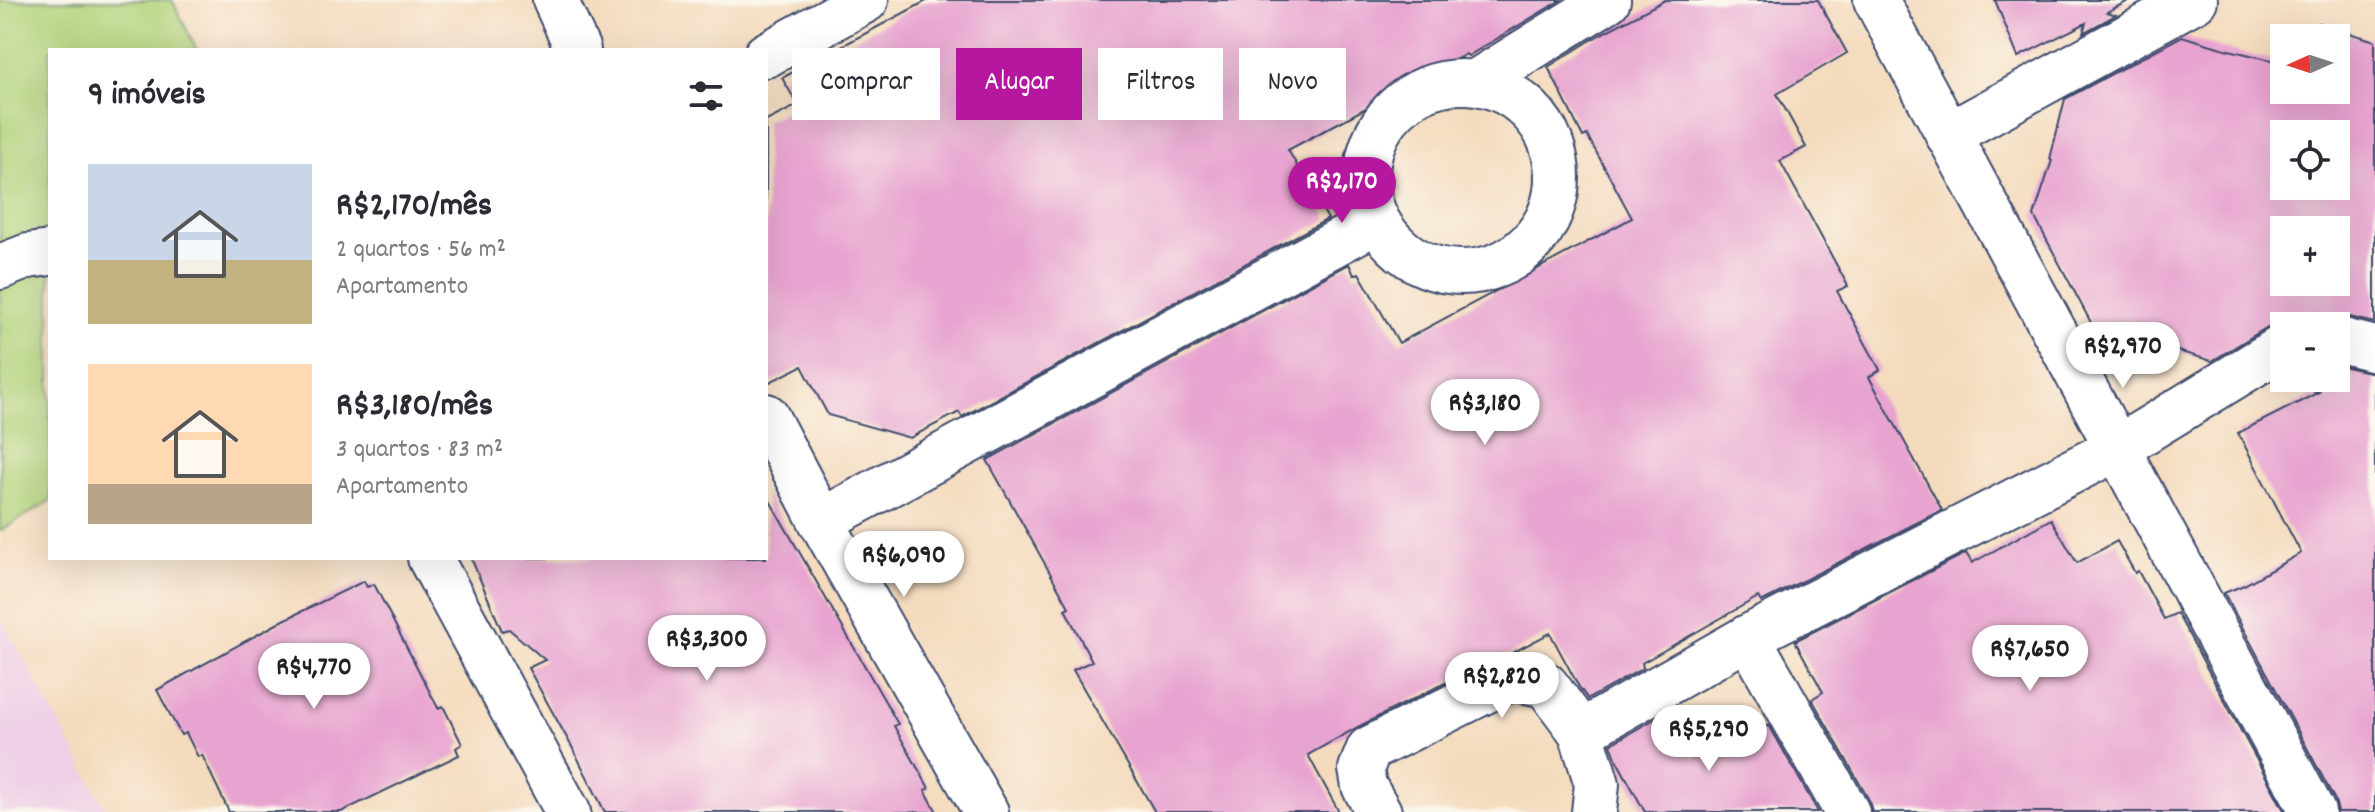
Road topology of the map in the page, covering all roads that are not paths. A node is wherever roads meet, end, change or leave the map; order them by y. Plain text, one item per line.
1 (555, 0) edge
2 (866, 0) edge
3 (1608, 0) edge
4 (1876, 0) edge
5 (2195, 0) edge
6 (577, 48) edge
7 (768, 54) edge
8 (1476, 82) junction
9 (1948, 135) junction
10 (1377, 221) junction
11 (48, 253) edge
12 (0, 267) edge
13 (2350, 343) edge
14 (2375, 349) edge
15 (2270, 355) edge
16 (768, 420) edge
17 (2116, 449) junction
18 (821, 521) junction
19 (431, 560) edge
20 (1748, 637) junction
21 (1581, 732) junction
22 (568, 812) edge
23 (986, 812) edge
24 (1379, 812) edge
25 (1594, 812) edge
26 (1847, 812) edge
27 (2313, 812) edge

1 - 6 street
2 - 7 street
3 - 8 street
4 - 9 street
5 - 9 street
8 - 10 street
8 - 10 street
9 - 17 street
10 - 18 street
11 - 12 street
13 - 14 street
15 - 17 street
16 - 18 street
17 - 20 street
17 - 27 street
18 - 23 street
19 - 22 street
20 - 21 street
20 - 26 street
21 - 24 street
21 - 25 street

